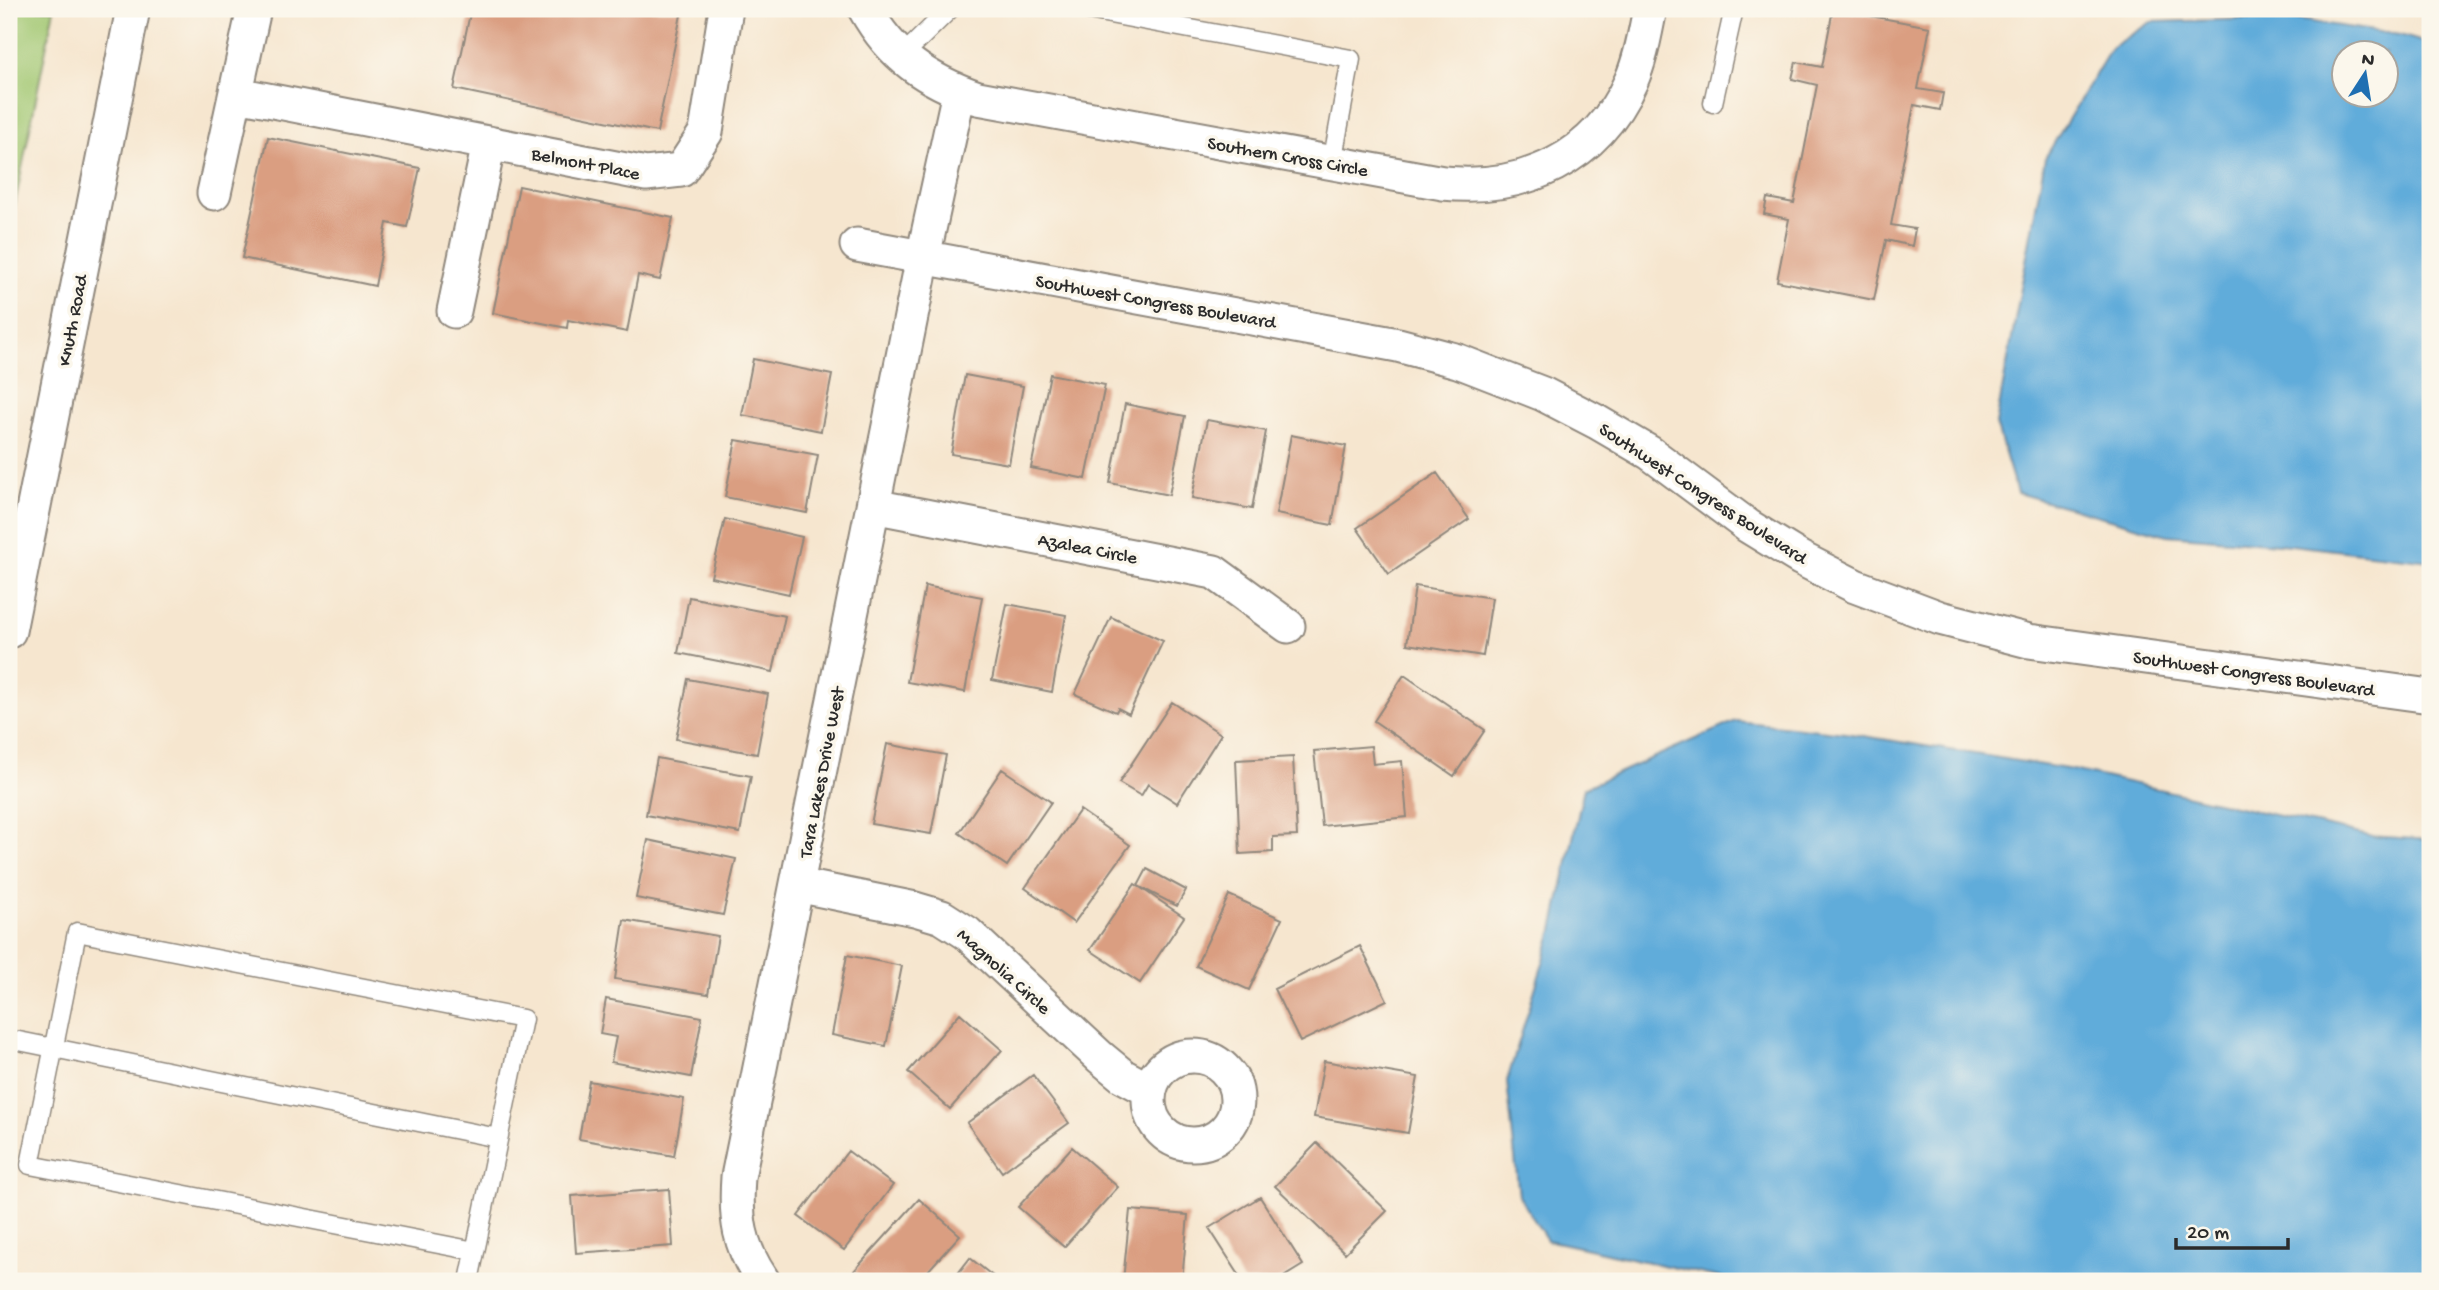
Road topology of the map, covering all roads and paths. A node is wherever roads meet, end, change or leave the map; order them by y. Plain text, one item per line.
1 (133, 9) edge
2 (254, 9) edge
3 (726, 9) edge
4 (865, 9) edge
5 (950, 9) edge
6 (1083, 9) edge
7 (1650, 9) edge
8 (1734, 9) edge
9 (901, 57) junction
10 (959, 92) junction
11 (237, 94) junction
12 (1713, 103) dead end
13 (489, 143) junction
14 (1332, 163) junction
15 (214, 194) dead end
16 (857, 245) dead end
17 (923, 257) junction
18 (454, 311) dead end
19 (873, 506) junction
20 (1288, 626) dead end
21 (9, 631) edge
22 (2430, 696) edge
23 (797, 885) junction
24 (9, 1039) edge
25 (53, 1048) junction
26 (1149, 1090) dead end
27 (498, 1138) junction
28 (475, 1251) junction
29 (469, 1281) edge
30 (763, 1281) edge

1 - 21 street, Knuth Road
2 - 11 street
3 - 13 street, Belmont Place
4 - 9 street, Southern Cross Circle
5 - 9 lane
6 - 14 lane
7 - 14 street, Southern Cross Circle
8 - 12 lane
9 - 10 street, Southern Cross Circle
10 - 14 street, Southern Cross Circle
10 - 17 street, Tara Lakes Drive West
11 - 13 street, Belmont Place
11 - 15 street
13 - 18 street
16 - 17 street, Southwest Congress Boulevard
17 - 19 street, Tara Lakes Drive West
17 - 22 street, Southwest Congress Boulevard
19 - 20 street, Azalea Circle
19 - 23 street, Tara Lakes Drive West
23 - 26 street, Magnolia Circle
23 - 30 street, Tara Lakes Drive West
24 - 25 lane
25 - 27 lane
25 - 27 lane
25 - 28 lane
27 - 28 lane
28 - 29 lane

